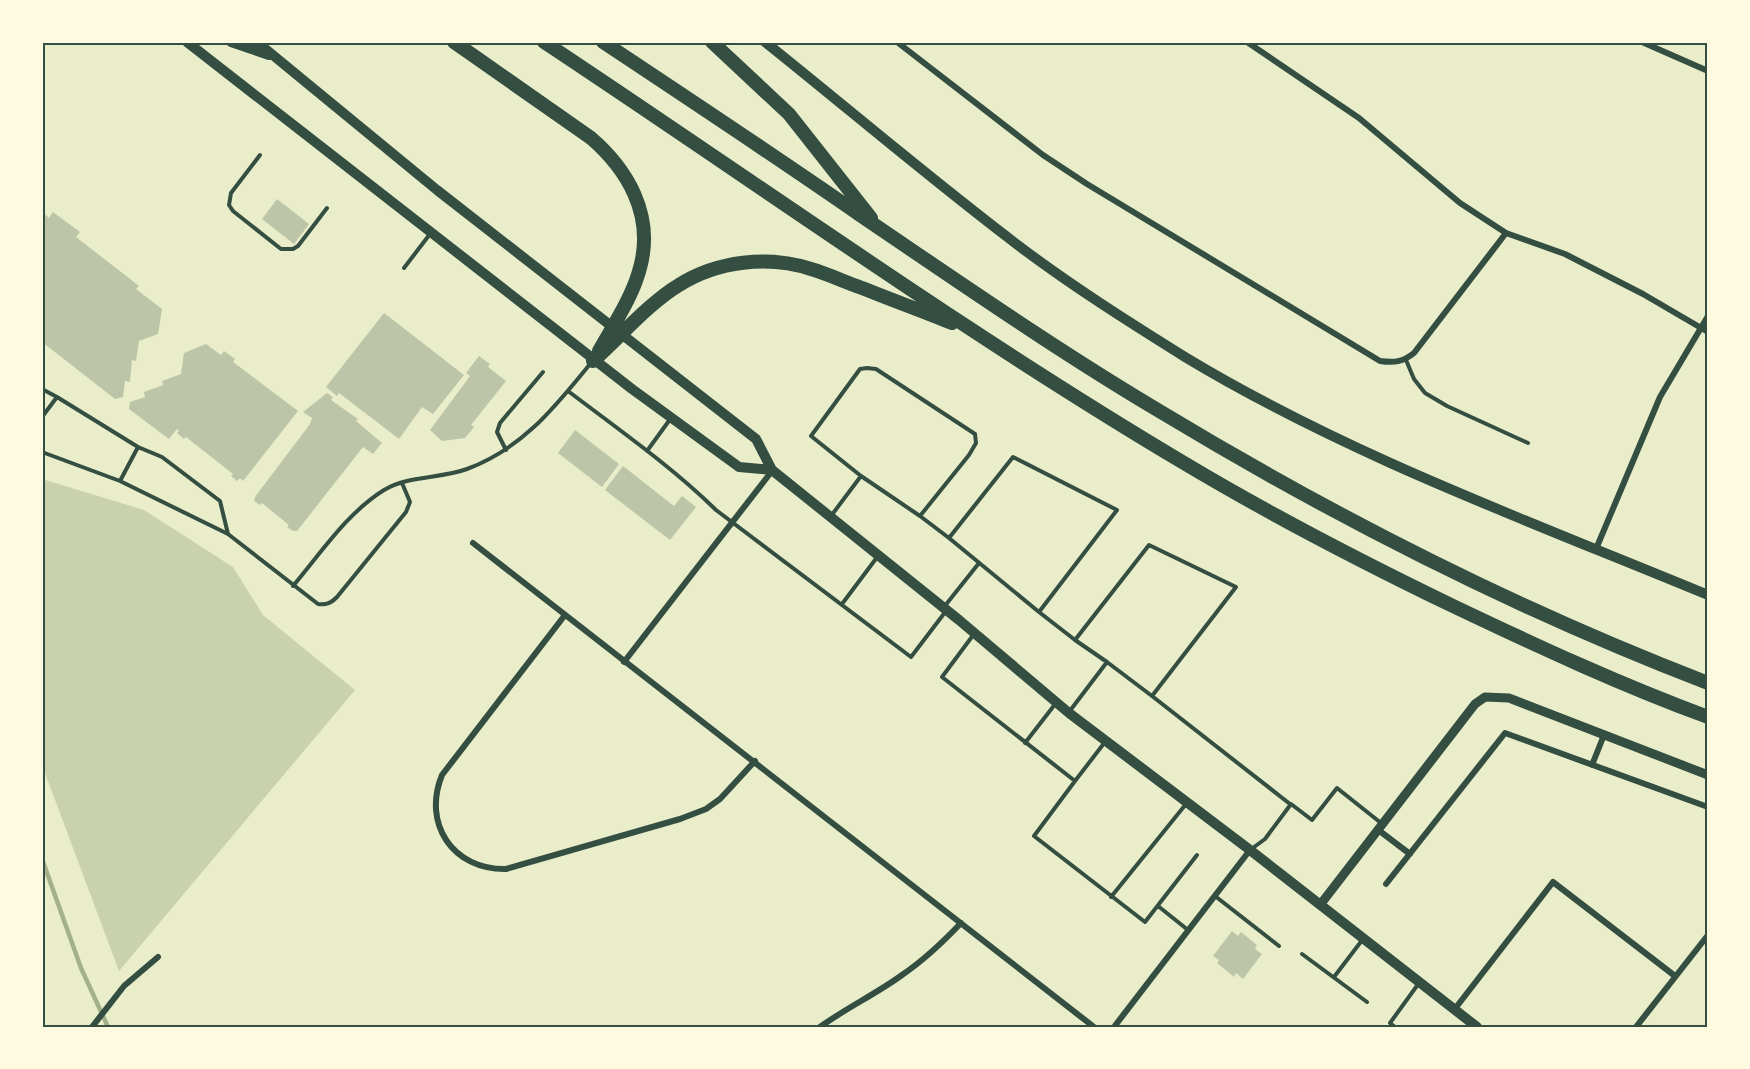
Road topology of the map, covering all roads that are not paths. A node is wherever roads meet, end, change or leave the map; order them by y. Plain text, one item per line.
1 (187, 42) edge
2 (231, 42) edge
3 (257, 42) edge
4 (454, 42) edge
5 (544, 42) edge
6 (603, 42) edge
7 (712, 42) edge
8 (765, 42) edge
9 (897, 42) edge
10 (1247, 42) edge
11 (1642, 42) edge
12 (275, 57) junction
13 (1708, 71) edge
14 (260, 155) dead end
15 (327, 208) dead end
16 (880, 229) junction
17 (431, 233) junction
18 (1506, 233) junction
19 (404, 268) dead end
20 (1708, 316) edge
21 (1701, 328) junction
22 (617, 331) junction
23 (976, 332) junction
24 (1708, 332) edge
25 (1406, 360) junction
26 (593, 361) junction
27 (543, 372) dead end
28 (42, 389) edge
29 (568, 391) junction
30 (57, 397) junction
31 (42, 417) edge
32 (672, 418) junction
33 (1528, 443) dead end
34 (138, 447) junction
35 (506, 450) junction
36 (646, 451) junction
37 (42, 452) edge
38 (772, 470) junction
39 (861, 476) junction
40 (120, 481) junction
41 (402, 483) junction
42 (920, 516) junction
43 (830, 517) junction
44 (733, 521) junction
45 (228, 534) junction
46 (949, 538) junction
47 (473, 543) dead end
48 (1596, 549) junction
49 (879, 556) junction
50 (979, 563) junction
51 (293, 586) junction
52 (1708, 595) edge
53 (842, 604) junction
54 (945, 609) junction
55 (1039, 612) junction
56 (565, 615) junction
57 (975, 633) junction
58 (1075, 640) junction
59 (624, 662) junction
60 (1107, 662) junction
61 (1708, 683) edge
62 (1152, 696) junction
63 (1057, 703) junction
64 (1069, 713) junction
65 (1708, 717) edge
66 (1604, 735) junction
67 (1106, 741) junction
68 (1025, 743) junction
69 (755, 761) junction
70 (1592, 765) junction
71 (1708, 774) edge
72 (1075, 781) junction
73 (1187, 803) junction
74 (1291, 804) junction
75 (1708, 807) edge
76 (1379, 826) junction
77 (1250, 850) junction
78 (1410, 854) junction
79 (1197, 855) dead end
80 (1386, 884) dead end
81 (1215, 896) junction
82 (1111, 897) junction
83 (1320, 905) junction
84 (1158, 906) junction
85 (961, 923) junction
86 (1188, 930) junction
87 (1708, 935) edge
88 (1363, 939) junction
89 (1279, 946) dead end
90 (1302, 954) dead end
91 (158, 957) dead end
92 (1675, 976) junction
93 (1334, 977) junction
94 (1419, 982) junction
95 (1367, 1002) dead end
96 (1454, 1010) junction
97 (92, 1027) edge
98 (820, 1027) edge
99 (1094, 1027) edge
100 (1114, 1027) edge
101 (1395, 1027) edge
102 (1476, 1027) edge
103 (1636, 1027) edge

1 - 17 main road
2 - 12 main road
3 - 12 main road
4 - 22 highway
5 - 23 highway
6 - 16 highway
7 - 16 highway
8 - 48 main road
9 - 25 street
10 - 18 street
11 - 13 street
12 - 22 main road
14 - 15 lane
16 - 61 highway
17 - 19 lane
17 - 26 main road
18 - 21 street
18 - 25 street
20 - 21 street
21 - 24 street
21 - 48 street
22 - 23 highway
22 - 26 highway
22 - 38 main road
23 - 65 highway
25 - 33 lane
26 - 29 lane
26 - 32 main road
27 - 35 lane
28 - 30 lane
29 - 35 lane
29 - 36 lane
30 - 31 lane
30 - 34 lane
32 - 36 lane
32 - 38 main road
34 - 40 lane
34 - 45 lane
35 - 41 lane
36 - 44 lane
37 - 40 lane
38 - 43 main road
38 - 44 street
39 - 42 lane
39 - 42 lane
39 - 43 lane
40 - 45 lane
41 - 51 lane
41 - 51 lane
42 - 46 lane
43 - 49 main road
44 - 53 lane
44 - 59 street
45 - 51 lane
46 - 50 lane
46 - 55 lane
47 - 56 street
48 - 52 main road
49 - 53 lane
49 - 54 main road
50 - 54 lane
50 - 55 lane
53 - 54 lane
54 - 57 main road
55 - 58 lane
56 - 59 street
56 - 69 street
57 - 63 main road
57 - 68 lane
58 - 60 lane
58 - 62 lane
59 - 69 street
60 - 62 lane
60 - 64 lane
62 - 74 lane
63 - 64 main road
63 - 68 lane
64 - 67 main road
66 - 70 street
66 - 71 street
66 - 76 street
67 - 72 lane
67 - 73 main road
68 - 72 lane
69 - 85 street
70 - 75 street
70 - 78 street
72 - 82 lane
73 - 77 main road
73 - 82 lane
74 - 76 lane
74 - 77 lane
76 - 78 street
76 - 83 street
77 - 81 street
77 - 83 main road
78 - 80 street
79 - 84 lane
81 - 86 street
81 - 89 lane
82 - 84 lane
83 - 88 main road
84 - 86 lane
85 - 98 street
85 - 99 street
86 - 100 street
87 - 92 street
88 - 93 lane
88 - 94 main road
90 - 93 lane
91 - 97 street
92 - 96 street
92 - 103 street
93 - 95 lane
94 - 96 main road
94 - 101 lane
96 - 102 main road

